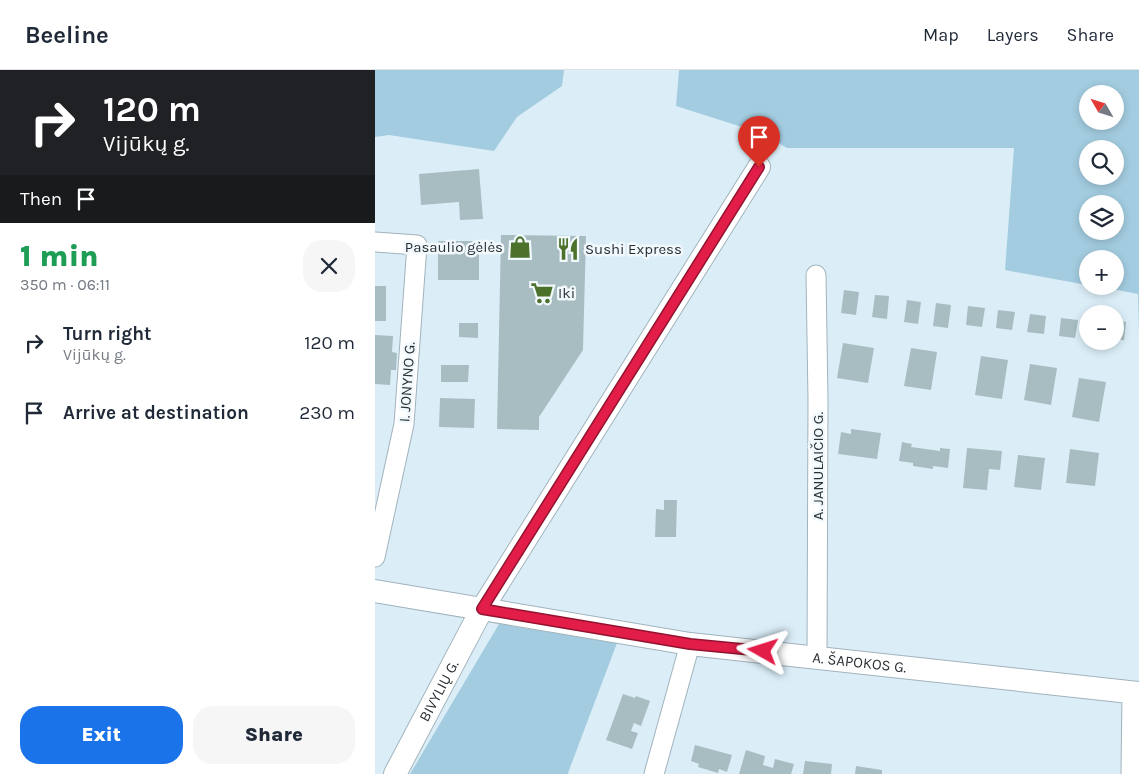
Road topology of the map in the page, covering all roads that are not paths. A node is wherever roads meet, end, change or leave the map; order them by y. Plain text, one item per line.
1 (759, 167) dead end
2 (375, 242) edge
3 (816, 275) dead end
4 (375, 557) edge
5 (375, 592) edge
6 (482, 609) junction
7 (690, 644) junction
8 (817, 657) junction
9 (1136, 693) edge
10 (395, 774) edge
11 (654, 774) edge
12 (1131, 774) edge

1 - 6 street, BIVYLIŲ G.
2 - 4 street, I. JONYNO G.
3 - 8 street, A. JANULAIČIO G.
5 - 6 street, A. ŠAPOKOS G.
6 - 7 street, A. ŠAPOKOS G.
6 - 10 street, BIVYLIŲ G.
7 - 8 street, A. ŠAPOKOS G.
7 - 11 street
8 - 9 street, A. ŠAPOKOS G.
9 - 12 street

